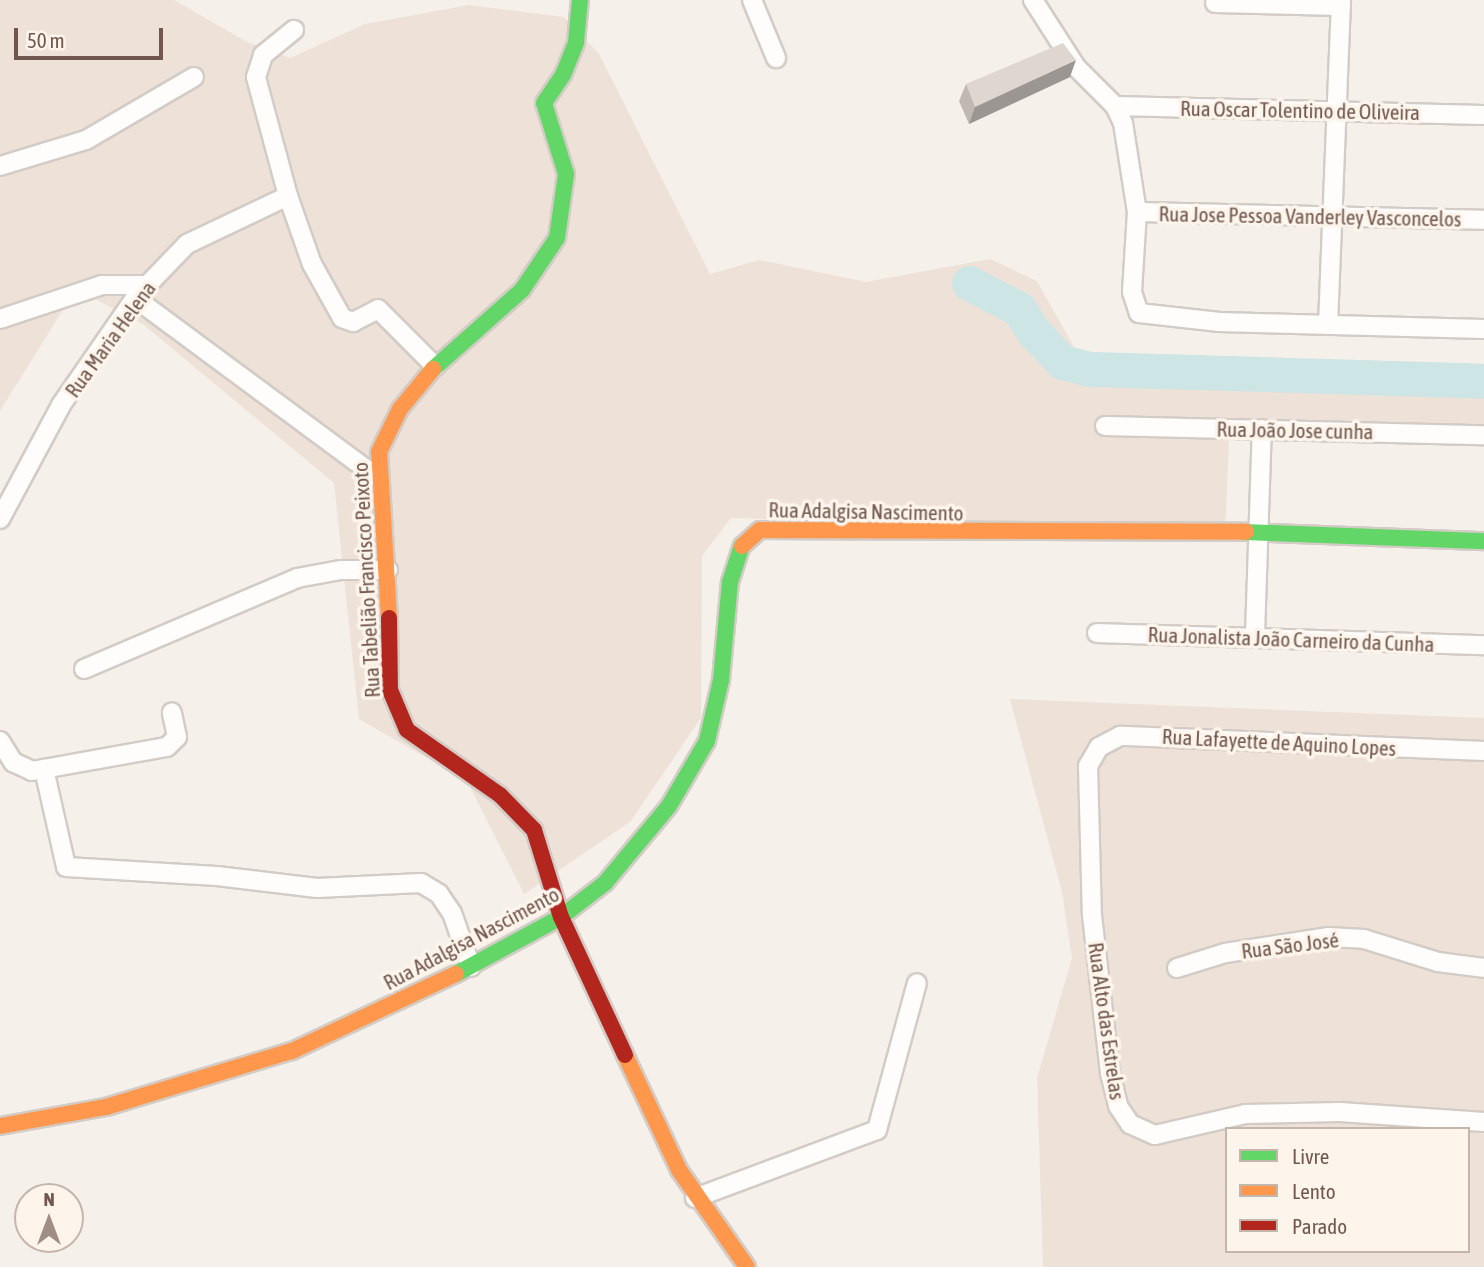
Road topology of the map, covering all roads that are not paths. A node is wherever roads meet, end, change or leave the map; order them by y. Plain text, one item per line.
1 (580, 0) edge
2 (752, 0) edge
3 (1033, 0) edge
4 (1215, 3) dead end
5 (1341, 3) edge
6 (294, 30) dead end
7 (776, 58) dead end
8 (194, 77) dead end
9 (1115, 106) junction
10 (1339, 111) junction
11 (1484, 115) edge
12 (0, 166) edge
13 (288, 196) junction
14 (1137, 212) junction
15 (1333, 214) junction
16 (1484, 220) edge
17 (141, 292) junction
18 (0, 319) edge
19 (1328, 325) junction
20 (1484, 329) edge
21 (435, 366) junction
22 (1105, 426) dead end
23 (1262, 429) junction
24 (1484, 435) edge
25 (377, 477) junction
26 (0, 519) edge
27 (1258, 532) junction
28 (1484, 541) edge
29 (388, 570) junction
30 (1097, 633) dead end
31 (1255, 635) junction
32 (1484, 645) edge
33 (84, 669) dead end
34 (172, 713) dead end
35 (0, 741) edge
36 (1484, 751) edge
37 (1088, 766) joint
38 (44, 769) junction
39 (561, 917) junction
40 (471, 967) junction
41 (1177, 968) dead end
42 (1484, 968) edge
43 (917, 983) dead end
44 (1484, 1122) edge
45 (0, 1126) edge
46 (695, 1198) junction
47 (747, 1267) edge

1 - 21 street, Rua Tabelião Francisco Peixoto
2 - 7 street
3 - 9 street
4 - 5 street
5 - 10 street
6 - 13 street
8 - 12 street
9 - 10 street, Rua Oscar Tolentino de Oliveira
9 - 14 street
10 - 11 street, Rua Oscar Tolentino de Oliveira
10 - 15 street
13 - 17 street, Rua Maria Helena
13 - 21 street
14 - 15 street, Rua Jose Pessoa Vanderley Vasconcelos
14 - 19 street
15 - 16 street, Rua Jose Pessoa Vanderley Vasconcelos
15 - 19 street
17 - 18 street
17 - 25 street
17 - 26 street, Rua Maria Helena
19 - 20 street
21 - 25 street, Rua Tabelião Francisco Peixoto
22 - 23 street, Rua João Jose cunha
23 - 24 street, Rua João Jose cunha
23 - 27 street
25 - 29 street, Rua Tabelião Francisco Peixoto
27 - 28 street, Rua Adalgisa Nascimento
27 - 31 street
27 - 39 street, Rua Adalgisa Nascimento
29 - 33 street
29 - 39 street, Rua Tabelião Francisco Peixoto
30 - 31 street, Rua Jonalista João Carneiro da Cunha
31 - 32 street, Rua Jonalista João Carneiro da Cunha
34 - 38 street
35 - 38 street
36 - 37 street, Rua Lafayette de Aquino Lopes
37 - 44 street, Rua Alto das Estrelas
38 - 40 street
39 - 40 street, Rua Adalgisa Nascimento
39 - 46 street, Rua Tabelião Francisco Peixoto
40 - 45 street, Rua Adalgisa Nascimento
41 - 42 street, Rua São José
43 - 46 street
46 - 47 street, Rua Tabelião Francisco Peixoto

